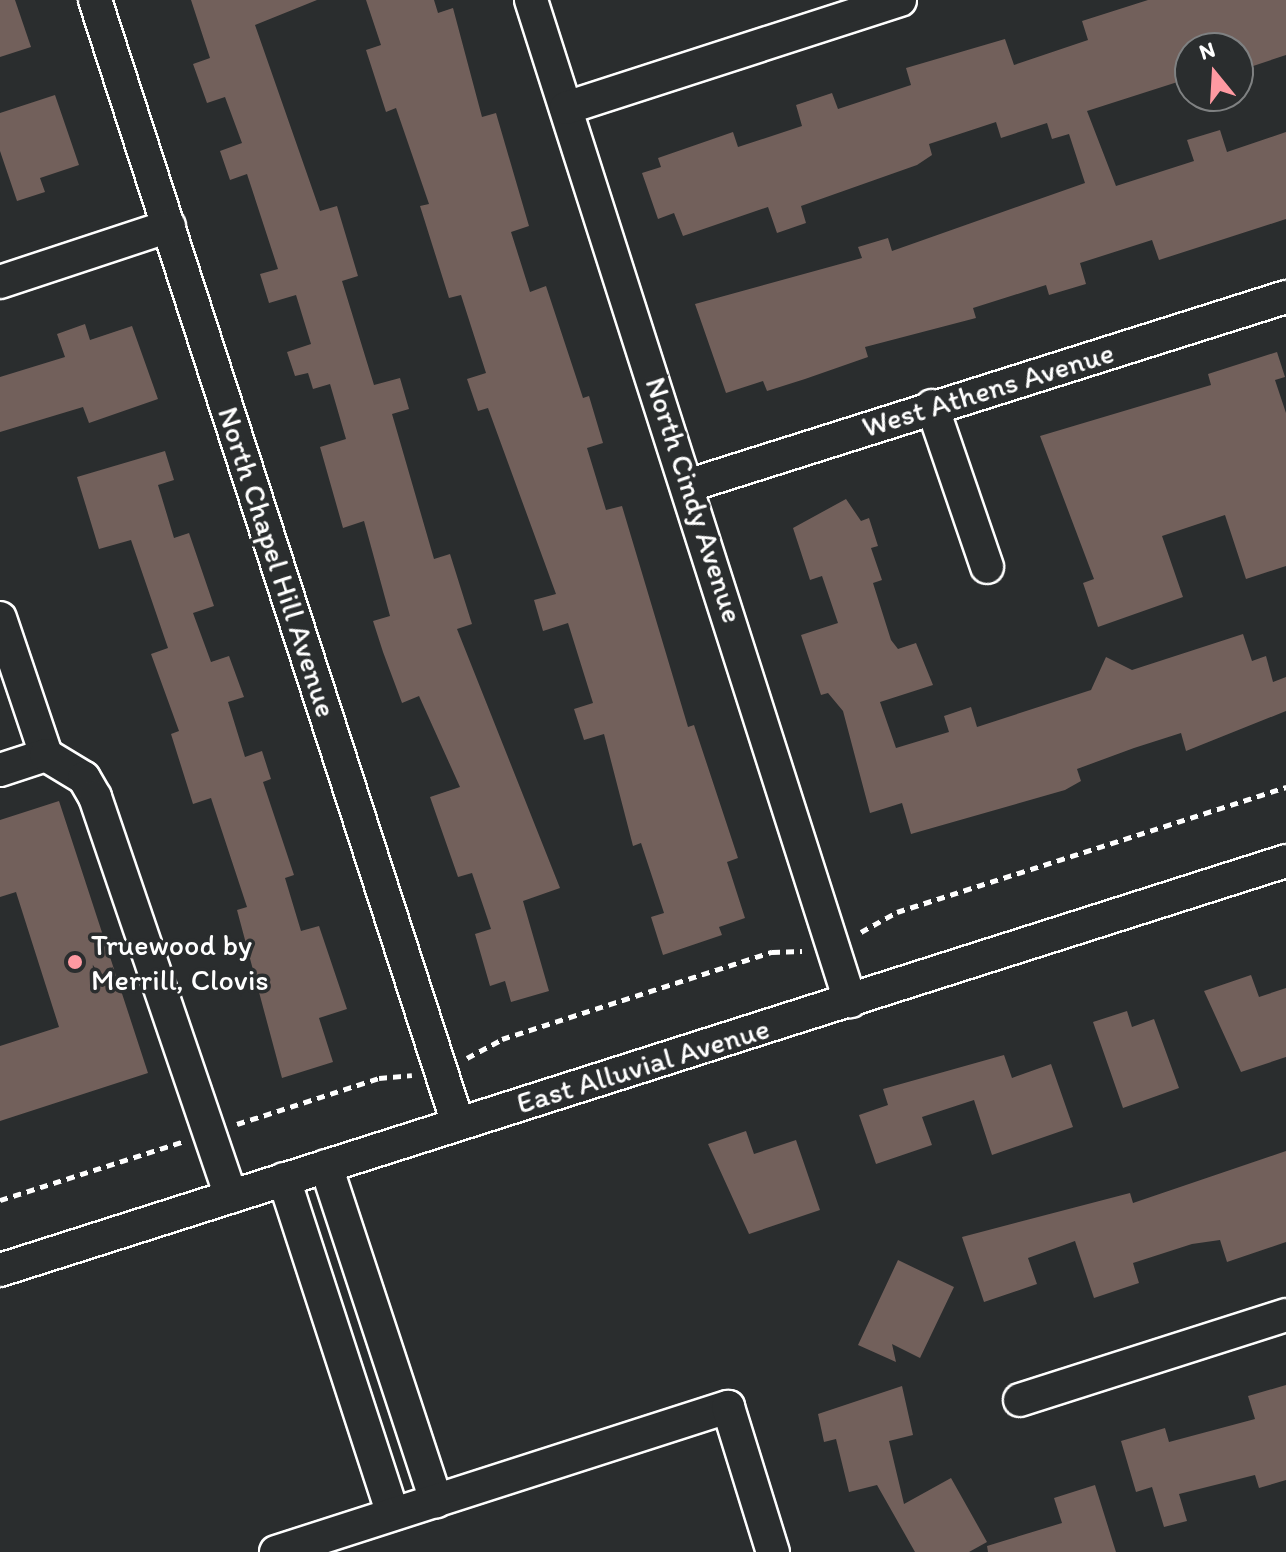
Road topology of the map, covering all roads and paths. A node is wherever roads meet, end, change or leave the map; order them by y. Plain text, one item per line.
1 (95, 0) edge
2 (531, 0) edge
3 (900, 0) edge
4 (566, 108) junction
5 (169, 226) junction
6 (0, 282) edge
7 (1286, 297) edge
8 (932, 406) junction
9 (690, 485) junction
10 (987, 567) dead end
11 (0, 618) edge
12 (46, 755) junction
13 (0, 770) edge
14 (1286, 861) edge
15 (850, 1001) junction
16 (458, 1124) junction
17 (326, 1166) junction
18 (284, 1179) junction
19 (231, 1197) junction
20 (0, 1270) edge
21 (1286, 1315) edge
22 (1020, 1400) dead end
23 (436, 1501) junction
24 (393, 1514) junction
25 (276, 1552) edge
26 (773, 1552) edge

1 - 5 street, North Chapel Hill Avenue
2 - 4 street, North Cindy Avenue
3 - 4 street
4 - 9 street, North Cindy Avenue
5 - 6 street
5 - 16 street, North Chapel Hill Avenue
7 - 8 street, West Athens Avenue
8 - 9 street, West Athens Avenue
8 - 10 street
9 - 15 street, North Cindy Avenue
11 - 12 street
12 - 13 street
12 - 19 street
14 - 15 street, East Alluvial Avenue
15 - 16 street, East Alluvial Avenue
16 - 17 street, East Alluvial Avenue
17 - 18 street, East Alluvial Avenue
17 - 23 street
18 - 19 street, East Alluvial Avenue
18 - 24 street
19 - 20 street, East Alluvial Avenue
21 - 22 street
23 - 24 street
23 - 26 street
24 - 25 street

